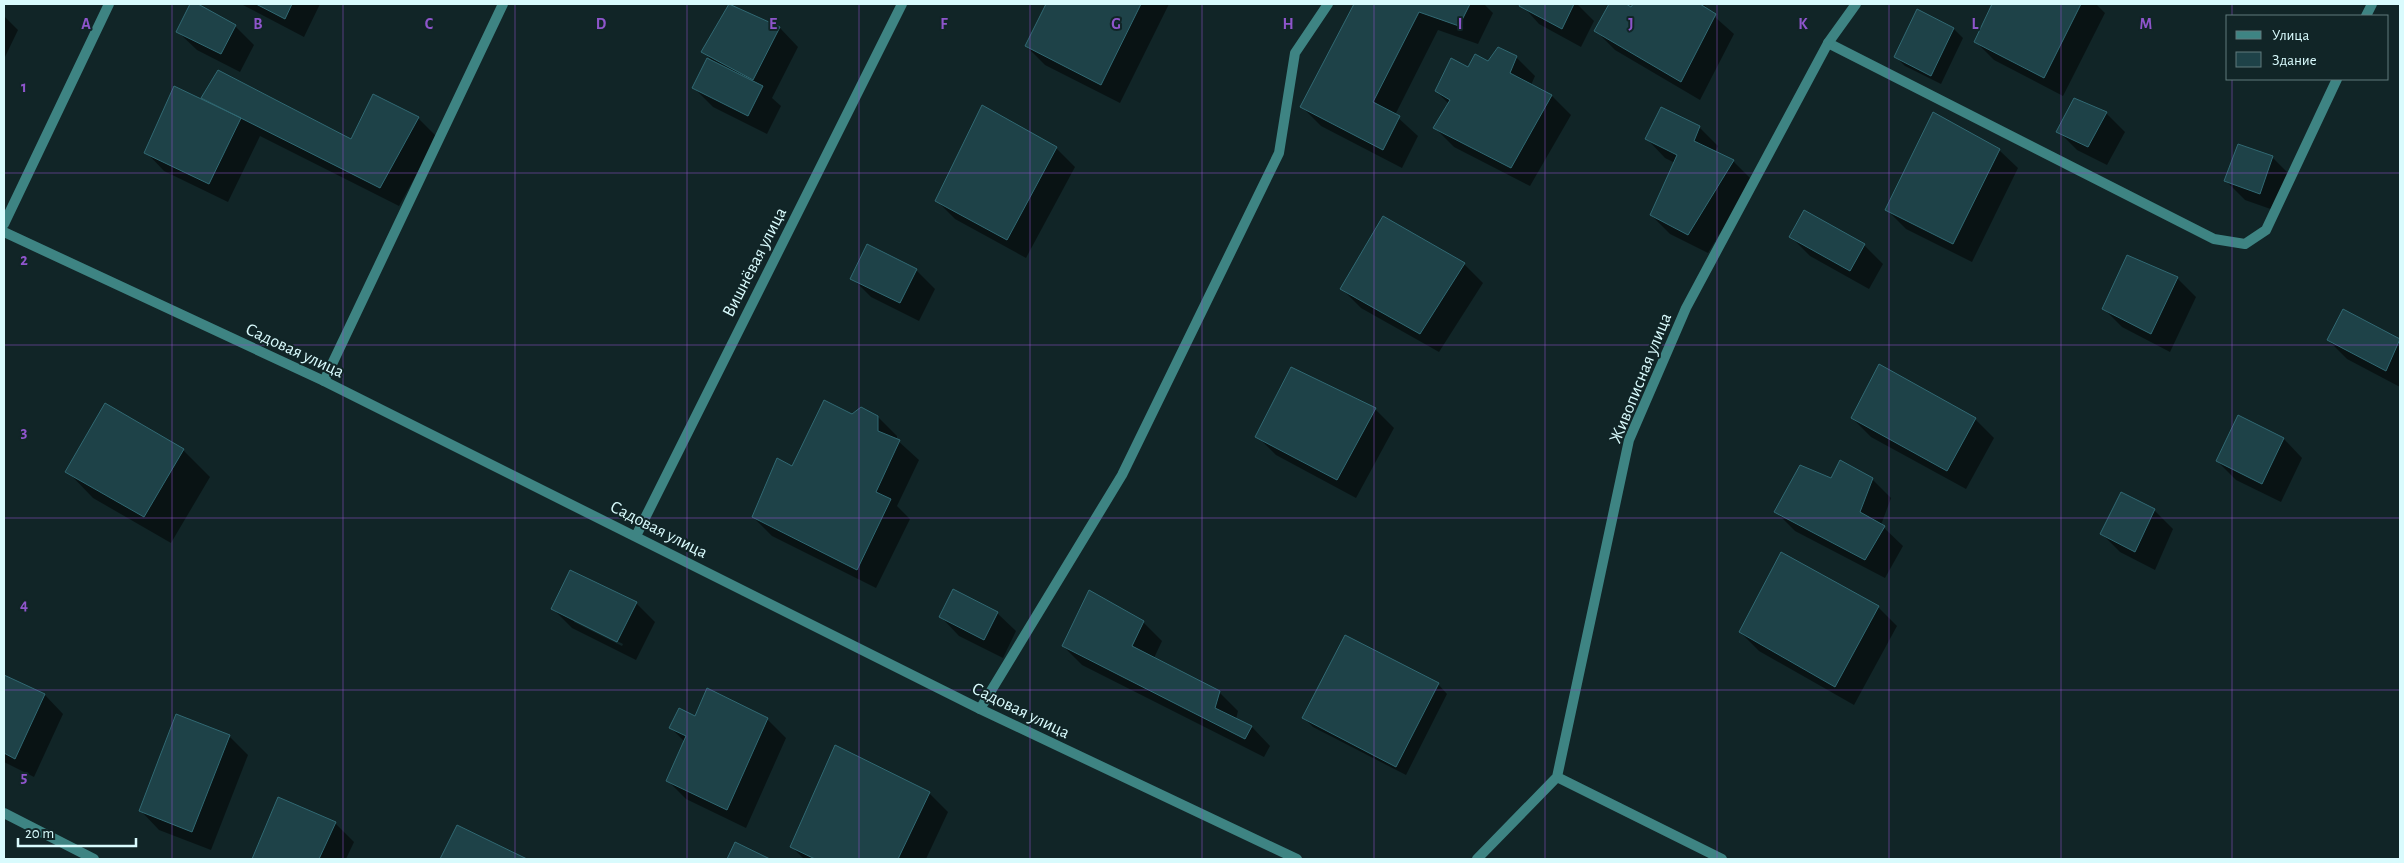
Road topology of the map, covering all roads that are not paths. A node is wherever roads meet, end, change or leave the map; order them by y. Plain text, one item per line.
1 (109, 4) edge
2 (503, 4) edge
3 (902, 4) edge
4 (1328, 4) edge
5 (1856, 4) edge
6 (1828, 43) junction
7 (2337, 80) edge
8 (4, 224) edge
9 (4, 232) edge
10 (324, 381) junction
11 (636, 536) junction
12 (980, 709) junction
13 (1556, 776) junction
14 (4, 813) edge
15 (94, 859) edge
16 (1297, 859) edge
17 (1477, 859) edge
18 (1722, 859) edge

1 - 8 street
2 - 10 street
3 - 11 street, Вишнёвая улица
4 - 12 street
5 - 6 street, Живописная улица
6 - 7 street
6 - 13 street, Живописная улица
9 - 10 street, Садовая улица
10 - 11 street, Садовая улица
11 - 12 street, Садовая улица
12 - 16 street, Садовая улица
13 - 17 street
13 - 18 street
14 - 15 street

